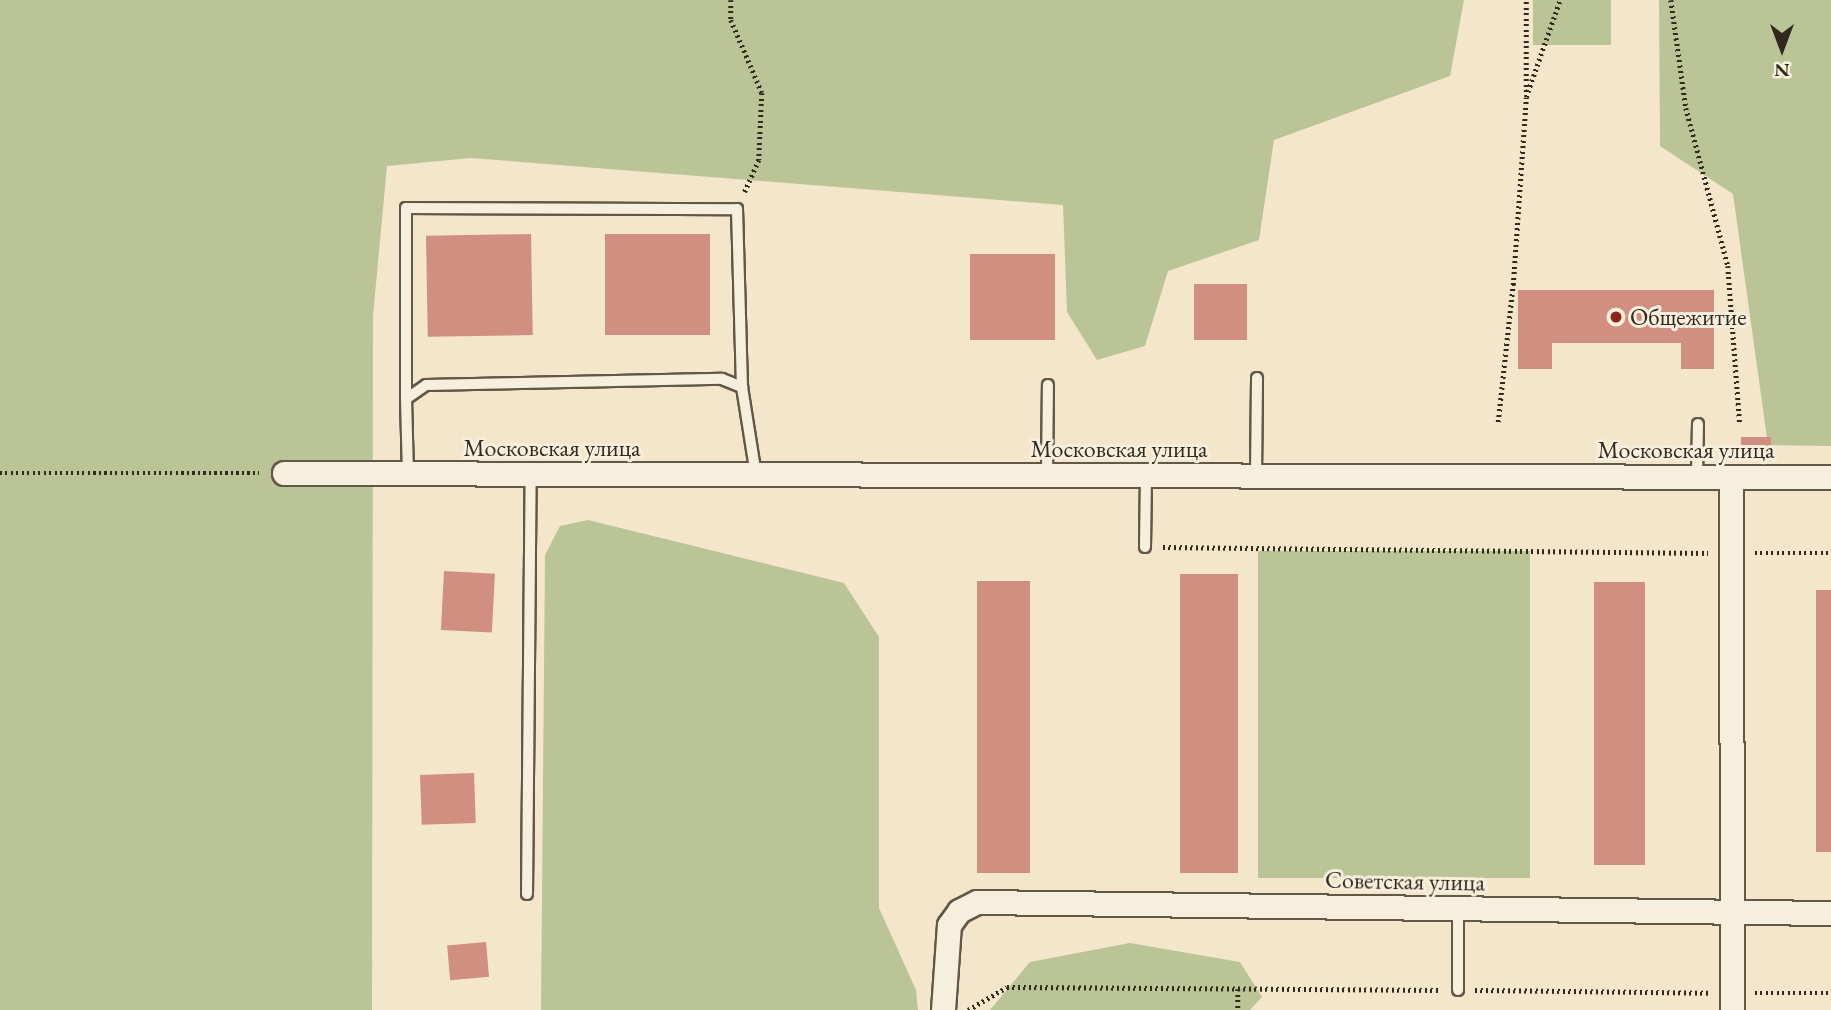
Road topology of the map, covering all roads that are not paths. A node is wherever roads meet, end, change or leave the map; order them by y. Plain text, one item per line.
1 (1257, 378) dead end
2 (1048, 385) dead end
3 (742, 387) junction
4 (406, 399) junction
5 (1698, 424) dead end
6 (284, 473) road end
7 (408, 475) junction
8 (531, 475) junction
9 (756, 475) junction
10 (1047, 475) junction
11 (1146, 475) junction
12 (1256, 475) junction
13 (1697, 477) junction
14 (1731, 477) junction
15 (1831, 477) edge
16 (1145, 547) road end
17 (527, 894) dead end
18 (1458, 908) junction
19 (1732, 911) junction
20 (1831, 913) edge
21 (1458, 990) road end
22 (1732, 1002) edge
23 (943, 1010) edge

1 - 12 lane
2 - 10 lane
3 - 4 lane
3 - 4 lane
3 - 9 lane
4 - 7 lane
5 - 13 lane
6 - 7 street, Московская улица
7 - 8 street, Московская улица
8 - 9 street, Московская улица
8 - 17 lane
9 - 10 street, Московская улица
10 - 11 street, Московская улица
11 - 12 street, Московская улица
11 - 16 lane
12 - 13 street, Московская улица
13 - 14 street, Московская улица
14 - 15 street, Московская улица
14 - 19 street
18 - 19 street, Советская улица
18 - 21 lane
18 - 23 street, Советская улица
19 - 20 street, Советская улица
19 - 22 street

